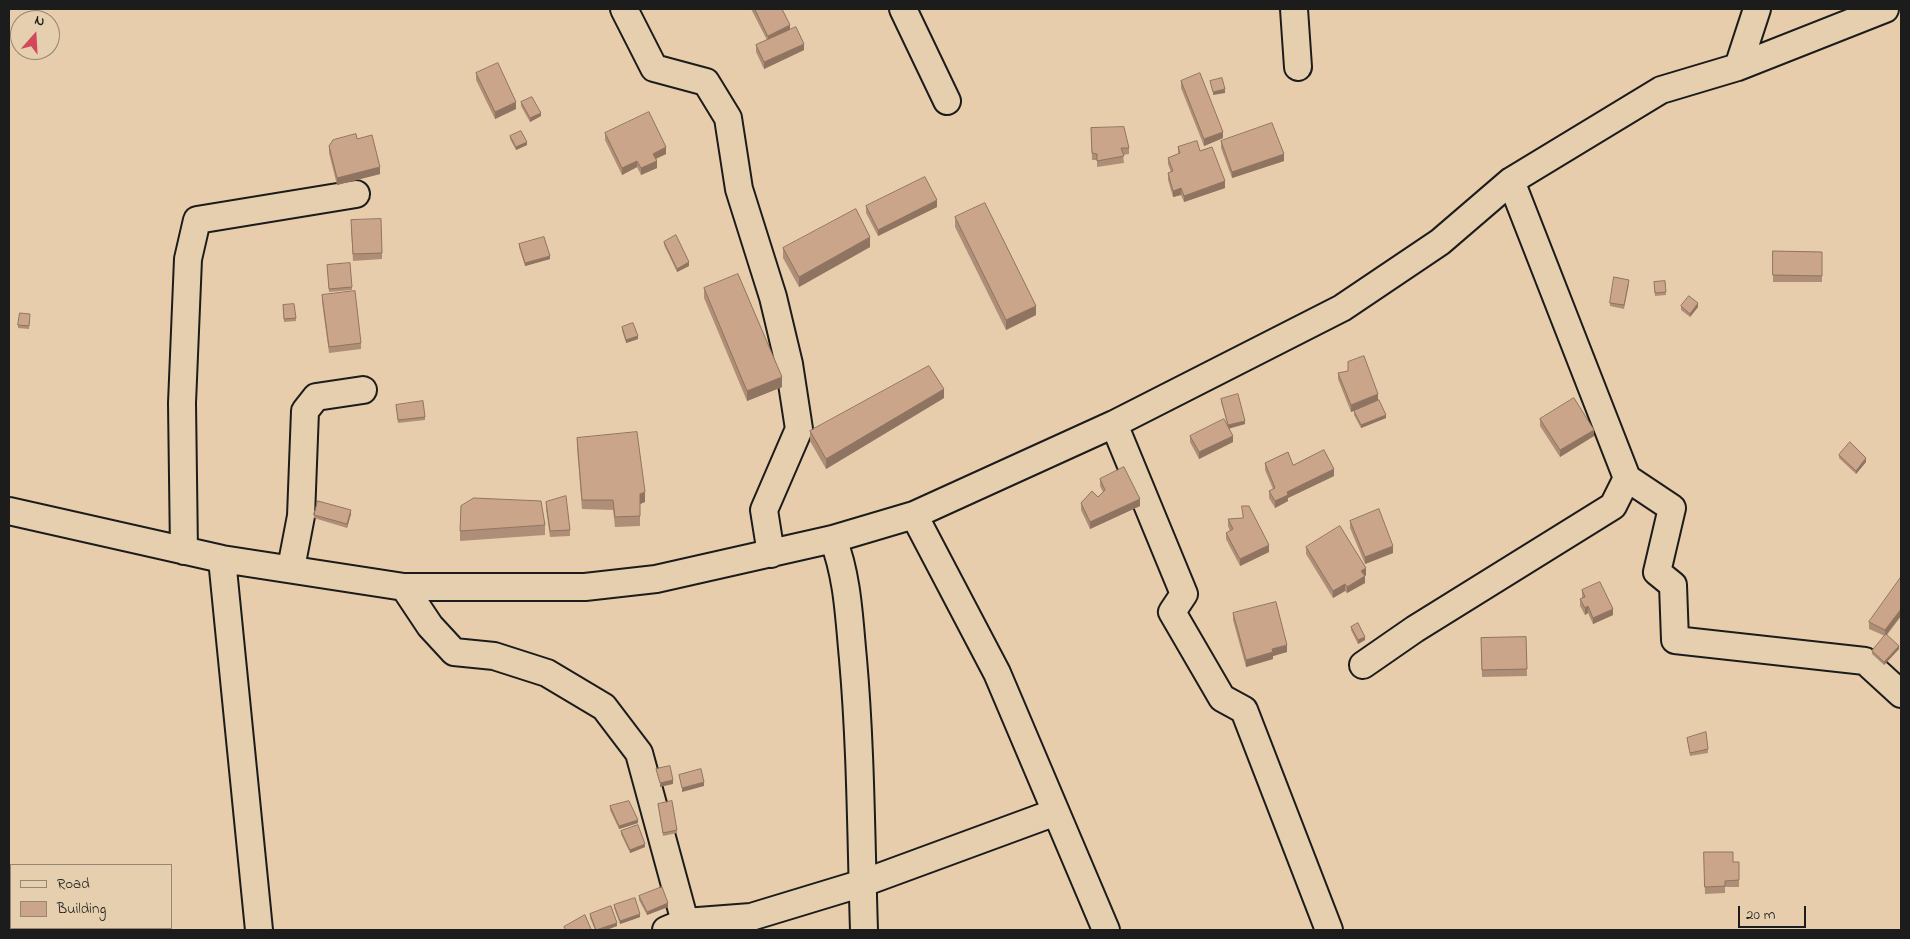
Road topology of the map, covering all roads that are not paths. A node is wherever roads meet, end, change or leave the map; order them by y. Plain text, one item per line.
1 (624, 9) edge
2 (903, 9) edge
3 (1294, 9) edge
4 (1757, 9) edge
5 (1886, 9) edge
6 (1298, 67) dead end
7 (1738, 67) junction
8 (947, 101) dead end
9 (1510, 181) junction
10 (356, 194) dead end
11 (363, 390) dead end
12 (1114, 424) junction
13 (1627, 478) junction
14 (9, 511) edge
15 (914, 515) junction
16 (833, 539) junction
17 (184, 551) junction
18 (771, 554) junction
19 (222, 559) junction
20 (290, 568) junction
21 (404, 587) junction
22 (1363, 665) dead end
23 (1901, 694) edge
24 (1056, 812) junction
25 (862, 883) junction
26 (675, 926) edge
27 (259, 930) edge
28 (864, 930) edge
29 (1106, 930) edge
30 (1329, 930) edge

1 - 18 street
2 - 8 street
3 - 6 street
4 - 7 street
5 - 7 street
7 - 9 street
9 - 12 street
9 - 13 street
10 - 17 street
11 - 20 street
12 - 15 street
12 - 30 street
13 - 22 street
13 - 23 street
14 - 17 street
15 - 16 street
15 - 24 street
16 - 18 street
16 - 25 street
17 - 19 street
18 - 21 street
19 - 20 street
19 - 27 street
20 - 21 street
21 - 26 street
24 - 25 street
24 - 29 street
25 - 26 street
25 - 28 street

